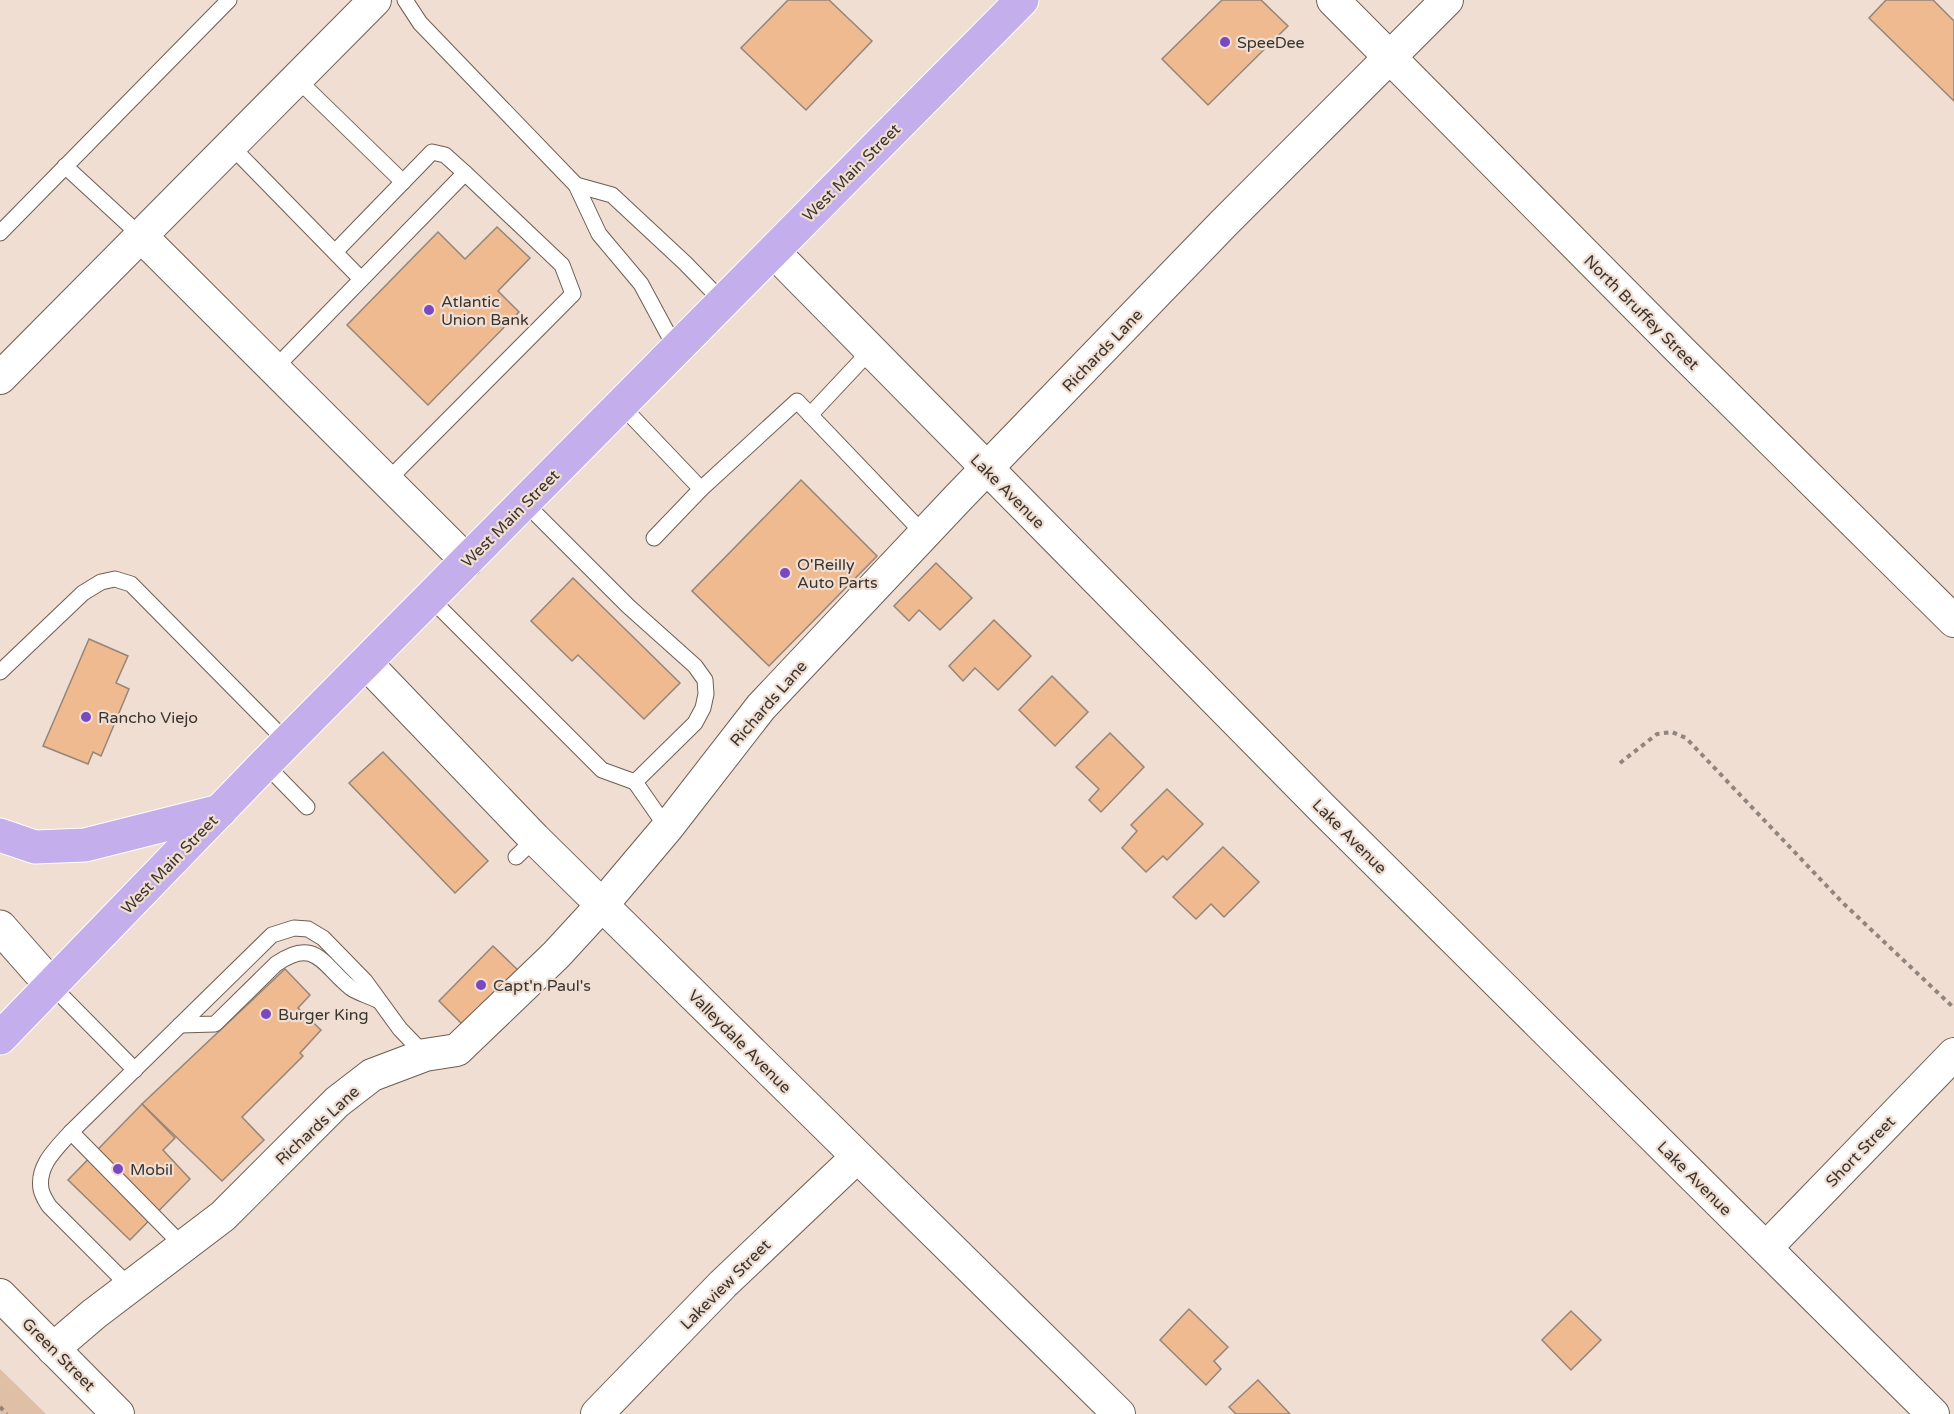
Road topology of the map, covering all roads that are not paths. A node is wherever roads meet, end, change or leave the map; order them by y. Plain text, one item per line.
1 (229, 0) edge
2 (375, 0) edge
3 (405, 0) edge
4 (1022, 0) edge
5 (1334, 0) edge
6 (1447, 0) edge
7 (1390, 57) junction
8 (297, 79) junction
9 (231, 146) junction
10 (65, 166) junction
11 (465, 173) junction
12 (403, 182) junction
13 (576, 185) junction
14 (0, 233) edge
15 (142, 237) junction
16 (773, 251) junction
17 (335, 252) junction
18 (361, 279) junction
19 (723, 302) junction
20 (676, 349) junction
21 (870, 351) junction
22 (274, 369) junction
23 (0, 378) edge
24 (621, 405) junction
25 (810, 415) junction
26 (986, 469) junction
27 (387, 481) junction
28 (701, 489) junction
29 (525, 503) junction
30 (924, 534) junction
31 (654, 538) dead end
32 (467, 561) junction
33 (430, 598) junction
34 (1954, 621) edge
35 (366, 663) junction
36 (0, 672) edge
37 (276, 753) junction
38 (635, 782) junction
39 (307, 807) dead end
40 (220, 811) junction
41 (667, 828) junction
42 (0, 835) edge
43 (602, 905) junction
44 (0, 927) edge
45 (52, 986) junction
46 (380, 1001) junction
47 (180, 1025) junction
48 (0, 1038) edge
49 (1954, 1054) edge
50 (425, 1055) junction
51 (135, 1070) junction
52 (71, 1132) junction
53 (857, 1157) junction
54 (184, 1246) junction
55 (1766, 1248) junction
56 (130, 1287) junction
57 (0, 1294) edge
58 (53, 1349) junction
59 (118, 1414) edge
60 (597, 1414) edge
61 (1119, 1414) edge
62 (1933, 1414) edge

1 - 10 lane
2 - 8 street
3 - 13 lane
4 - 16 main road, West Main Street
5 - 7 street, North Bruffey Street
6 - 7 street, Richards Lane
7 - 26 street, Richards Lane
7 - 34 street, North Bruffey Street
8 - 9 street
8 - 12 lane
9 - 15 street
9 - 17 lane
10 - 14 lane
10 - 15 lane
11 - 12 lane
11 - 18 lane
11 - 27 lane
12 - 17 lane
13 - 19 lane
13 - 20 lane
15 - 22 street
15 - 23 street
16 - 19 main road, West Main Street
16 - 21 street, Lake Avenue
17 - 18 lane
18 - 22 lane
19 - 20 main road, West Main Street
20 - 24 main road, West Main Street
21 - 25 lane
21 - 26 street, Lake Avenue
22 - 27 street
24 - 28 lane
24 - 29 main road, West Main Street
25 - 28 lane
25 - 30 lane
26 - 30 street, Richards Lane
26 - 55 street, Lake Avenue
27 - 32 street
28 - 31 lane
29 - 32 main road, West Main Street
29 - 38 lane
30 - 41 street, Richards Lane
32 - 33 main road, West Main Street
33 - 35 main road, West Main Street
33 - 38 lane
35 - 37 main road, West Main Street
35 - 43 street, Valleydale Avenue
36 - 37 lane
37 - 39 lane
37 - 40 main road, West Main Street
38 - 41 lane
40 - 42 main road
40 - 45 main road, West Main Street
41 - 43 street, Richards Lane
43 - 50 street, Richards Lane
43 - 53 street, Valleydale Avenue
44 - 45 main road
45 - 48 main road, West Main Street
45 - 51 lane
46 - 47 lane
46 - 47 lane
46 - 50 lane
47 - 51 lane
49 - 55 street, Short Street
50 - 54 street, Richards Lane
51 - 52 lane
52 - 54 lane
52 - 56 lane
53 - 60 street, Lakeview Street
53 - 61 street, Valleydale Avenue
54 - 56 street, Richards Lane
55 - 62 street, Lake Avenue
56 - 58 street, Richards Lane
57 - 58 street, Green Street
58 - 59 street, Green Street

